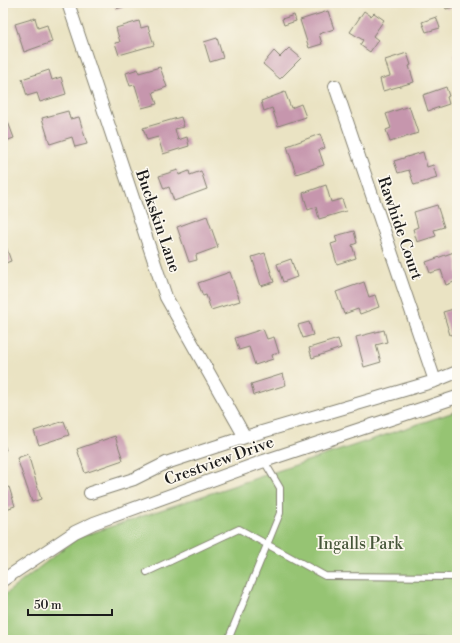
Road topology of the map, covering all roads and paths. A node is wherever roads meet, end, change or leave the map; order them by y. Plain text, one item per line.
1 (68, 3) edge
2 (335, 86) dead end
3 (457, 372) edge
4 (435, 381) junction
5 (457, 397) edge
6 (245, 437) junction
7 (264, 461) junction
8 (90, 493) dead end
9 (267, 544) junction
10 (147, 572) dead end
11 (457, 577) edge
12 (3, 580) edge
13 (228, 640) edge

1 - 6 street, Buckskin Lane
2 - 4 street, Rawhide Court
3 - 4 street, Crestview Drive
4 - 6 street, Crestview Drive
5 - 7 street, Crestview Drive
6 - 8 street, Crestview Drive
7 - 9 lane
7 - 12 street, Crestview Drive
9 - 10 lane
9 - 11 lane
9 - 13 lane

